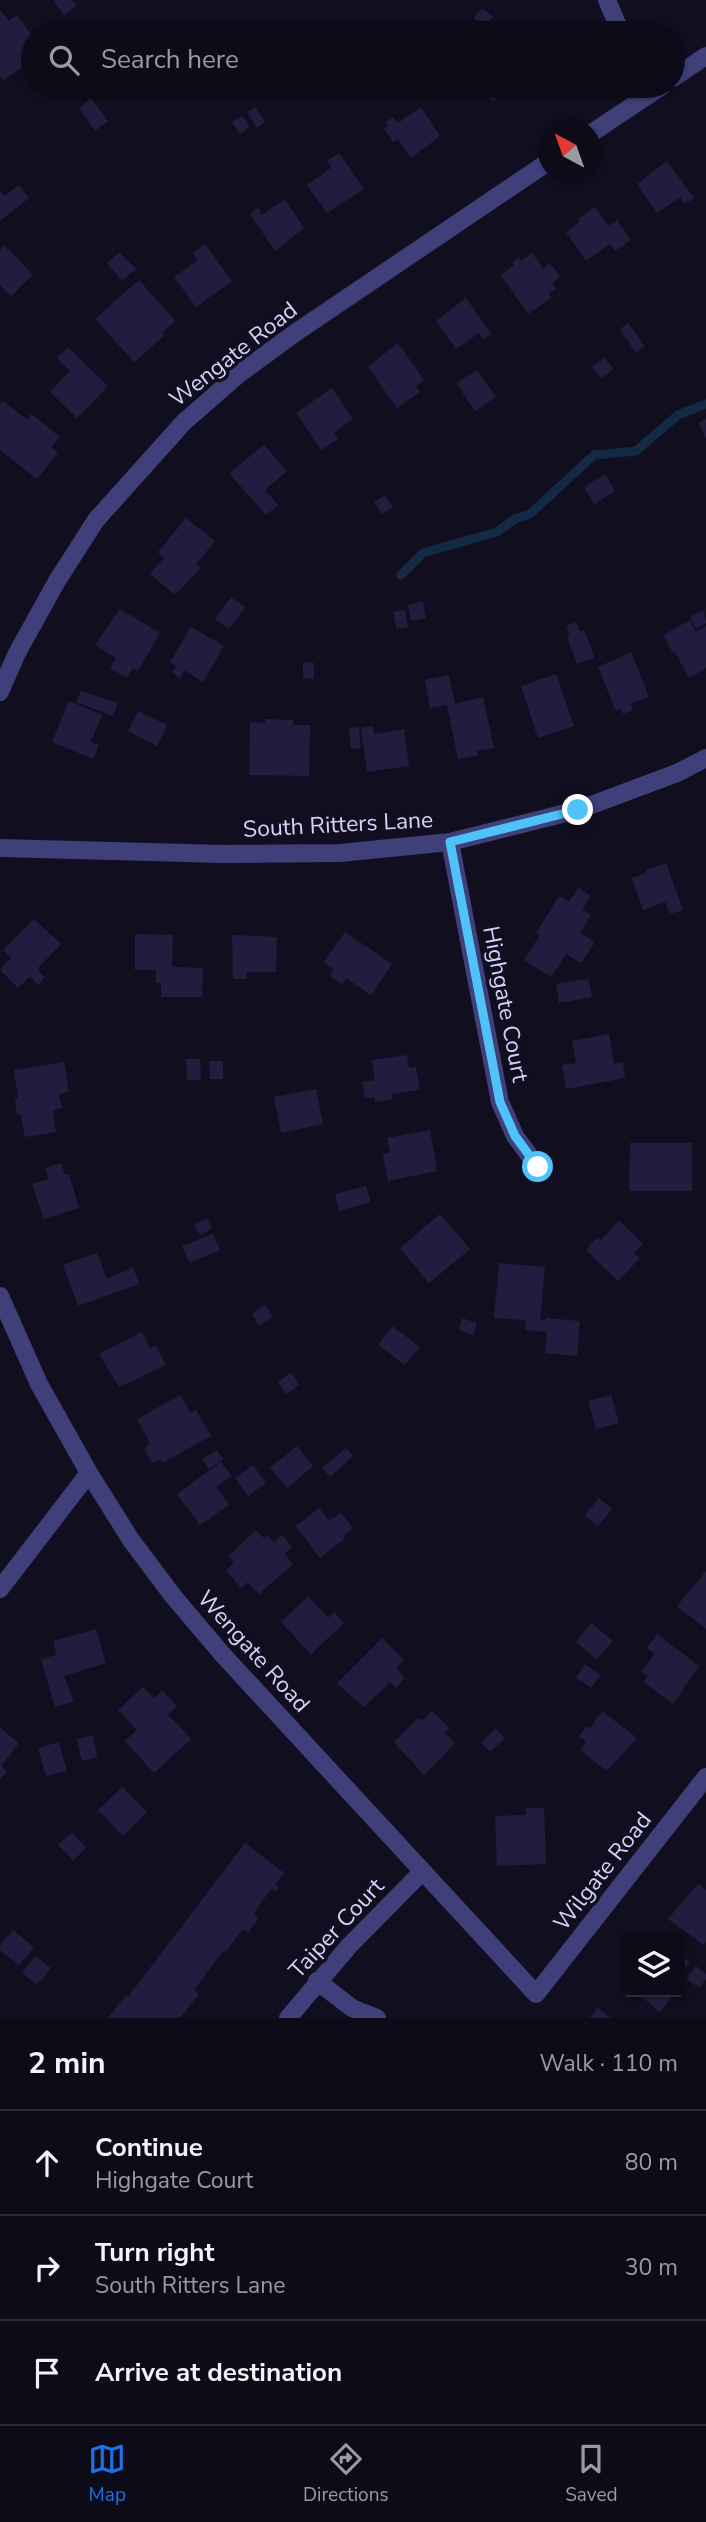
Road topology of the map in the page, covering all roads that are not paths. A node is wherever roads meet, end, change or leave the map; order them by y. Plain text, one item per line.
1 (607, 0) edge
2 (616, 21) edge
3 (706, 56) edge
4 (685, 70) edge
5 (640, 98) edge
6 (601, 126) edge
7 (538, 169) edge
8 (0, 692) edge
9 (706, 758) edge
10 (450, 842) junction
11 (0, 848) edge
12 (538, 1167) dead end
13 (0, 1296) edge
14 (89, 1473) junction
15 (0, 1589) edge
16 (706, 1777) edge
17 (422, 1872) junction
18 (317, 1982) junction
19 (536, 1994) joint
20 (288, 2018) edge
21 (377, 2018) edge

1 - 2 street
3 - 4 street
5 - 6 street
7 - 8 street, Wengate Road
9 - 10 street, South Ritters Lane
10 - 11 street, South Ritters Lane
10 - 12 street, Highgate Court
13 - 14 street, Wengate Road
14 - 15 street
14 - 17 street, Wengate Road
16 - 19 street, Wilgate Road
17 - 18 street, Taiper Court
17 - 19 street, Wengate Road
18 - 20 street, Taiper Court
18 - 21 street

